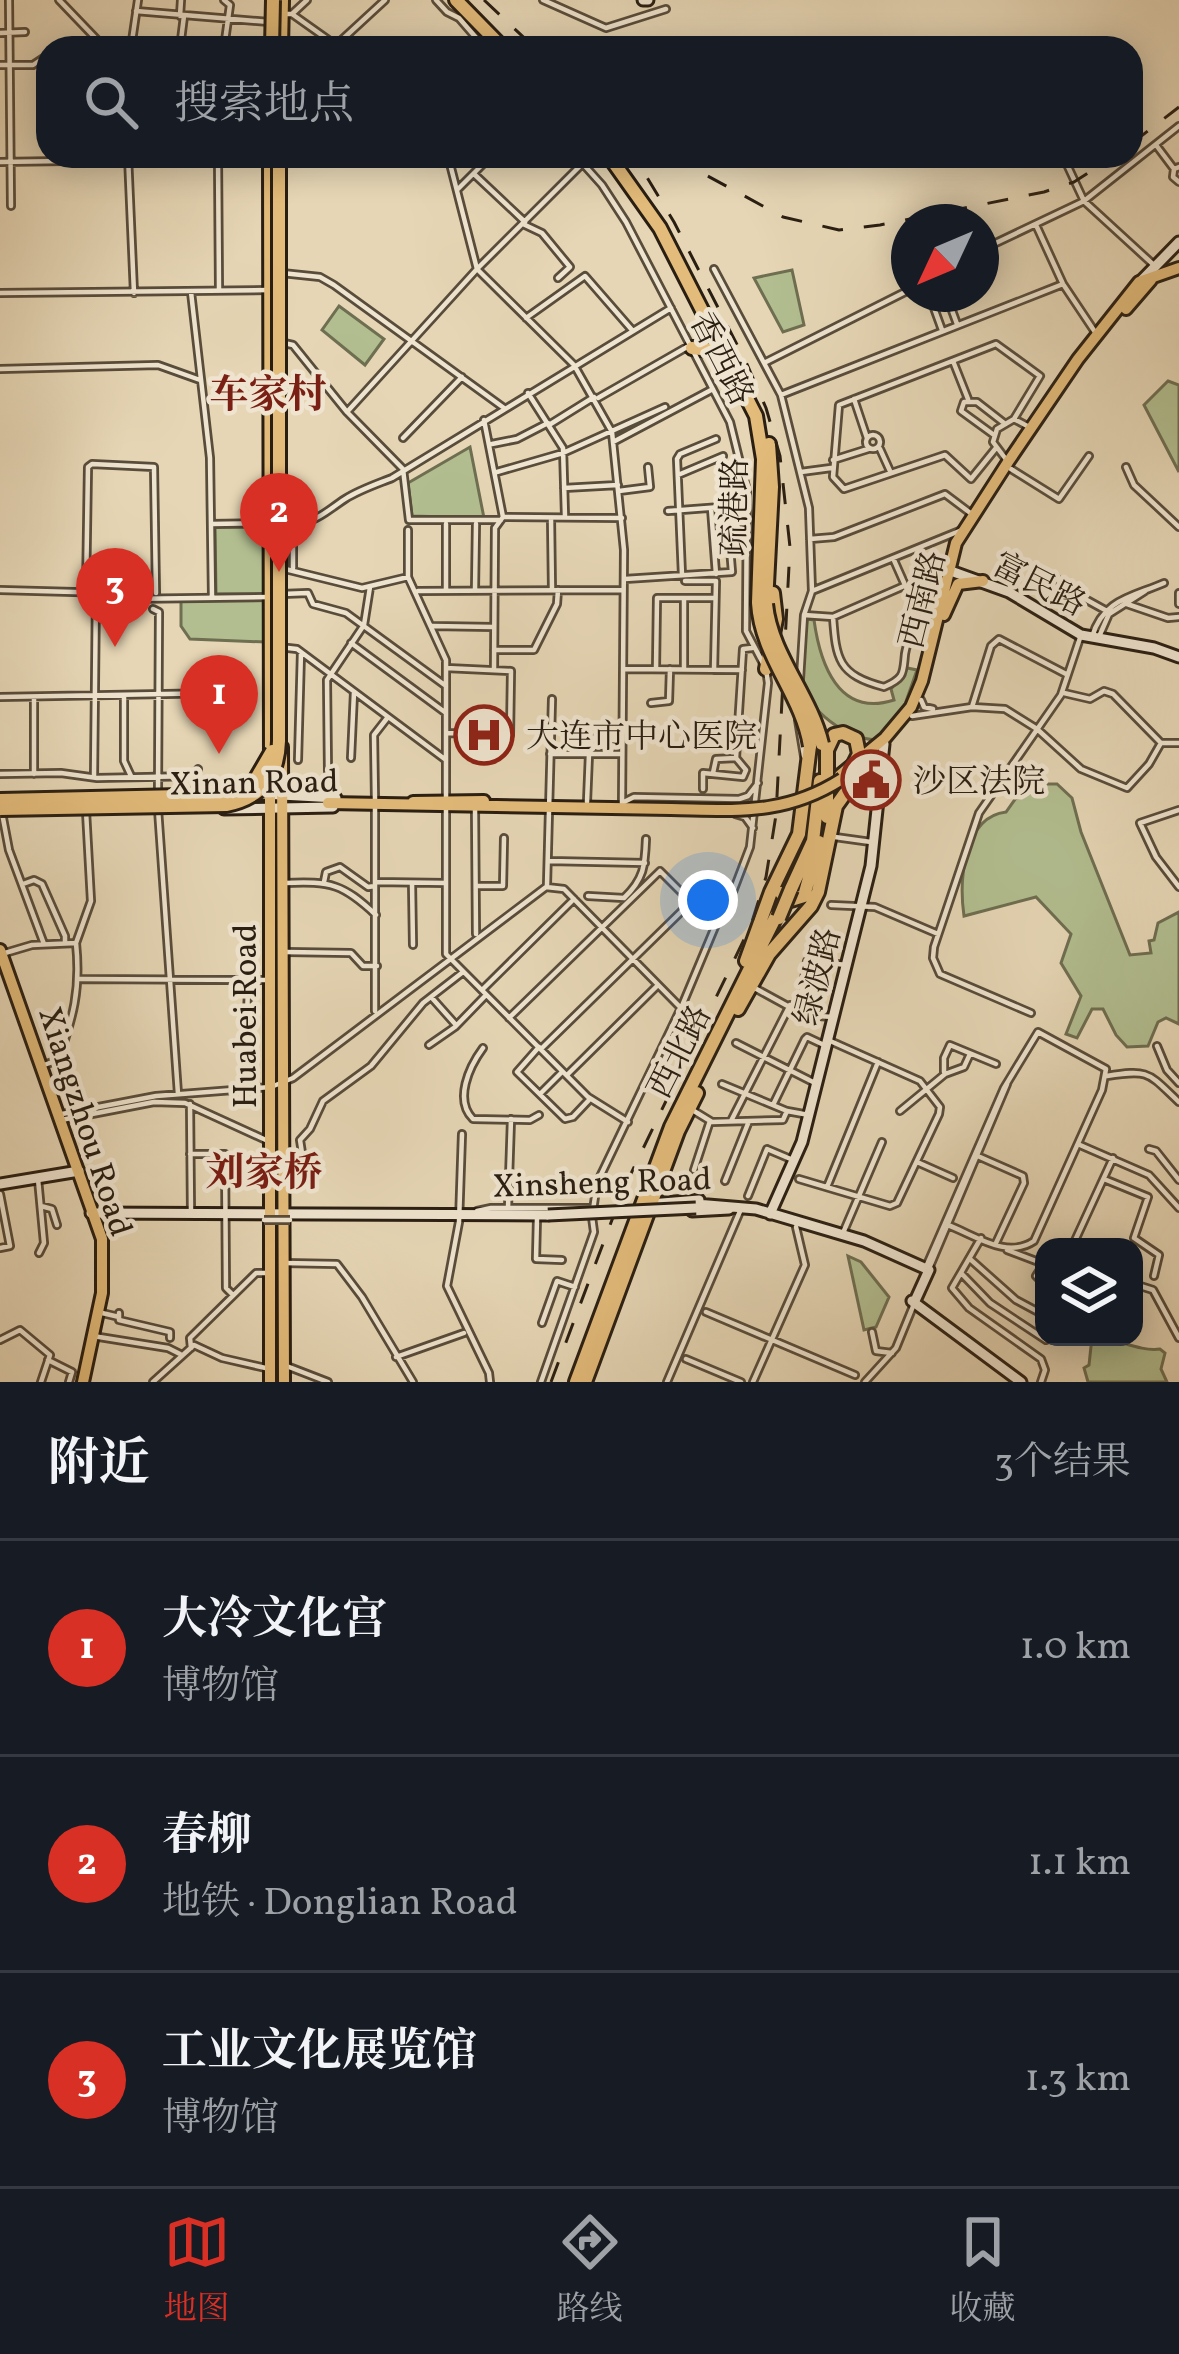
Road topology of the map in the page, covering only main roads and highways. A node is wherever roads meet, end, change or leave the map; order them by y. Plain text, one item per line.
1 (453, 0) edge
2 (467, 0) edge
3 (459, 17) road end
4 (490, 36) edge
5 (502, 36) edge
6 (275, 168) edge
7 (276, 168) edge
8 (277, 168) edge
9 (617, 168) edge
10 (627, 168) edge
11 (1179, 242) edge
12 (1179, 268) edge
13 (1149, 276) junction
14 (692, 348) road end
15 (746, 397) junction
16 (766, 428) junction
17 (1010, 465) junction
18 (281, 523) junction
19 (951, 571) junction
20 (983, 581) junction
21 (275, 595) junction
22 (762, 604) junction
23 (944, 615) junction
24 (1179, 657) edge
25 (766, 669) road end
26 (884, 744) junction
27 (816, 745) junction
28 (871, 757) junction
29 (853, 766) junction
30 (882, 768) junction
31 (841, 777) junction
32 (814, 781) junction
33 (99, 796) junction
34 (145, 801) junction
35 (160, 801) junction
36 (209, 801) dead end
37 (276, 802) junction
38 (328, 802) tunnel mouth
39 (423, 804) junction
40 (447, 804) junction
41 (0, 805) edge
42 (548, 805) junction
43 (616, 806) junction
44 (671, 807) joint
45 (132, 810) junction
46 (821, 836) junction
47 (821, 860) junction
48 (820, 884) junction
49 (787, 889) junction
50 (811, 906) junction
51 (0, 955) edge
52 (734, 1009) junction
53 (277, 1084) junction
54 (77, 1171) junction
55 (0, 1182) edge
56 (728, 1204) junction
57 (648, 1206) junction
58 (696, 1206) junction
59 (741, 1209) junction
60 (92, 1213) junction
61 (770, 1214) junction
62 (278, 1216) junction
63 (842, 1236) junction
64 (905, 1262) junction
65 (927, 1269) junction
66 (917, 1288) junction
67 (914, 1302) junction
68 (270, 1376) edge
69 (1012, 1381) edge
70 (81, 1382) edge
71 (284, 1382) edge
72 (576, 1382) edge
73 (585, 1382) edge

1 - 3 highway
1 - 4 highway
2 - 5 highway
6 - 18 main road
7 - 41 highway, bridge
8 - 18 main road
9 - 15 highway, 疏港路
10 - 16 highway
11 - 13 main road
12 - 13 main road, 西南路
13 - 17 main road, 西南路
13 - 17 main road, 西南路
14 - 15 highway
15 - 22 highway, 疏港路
16 - 22 highway
16 - 25 highway
17 - 19 main road, 西南路
17 - 19 main road, 西南路
18 - 21 main road
18 - 21 main road
19 - 20 main road, 富民路
19 - 23 main road, 西南路
19 - 29 main road, 西南路
20 - 23 main road
20 - 24 main road, 富民路
21 - 37 main road
22 - 27 highway, 疏港路, bridge
23 - 26 main road, 西南路
26 - 28 main road, 西南路
26 - 30 main road, 绿波路
27 - 32 highway
27 - 46 highway, 西北路
28 - 30 highway
28 - 31 main road, 西南路
28 - 46 highway
29 - 31 main road, 西南路
29 - 47 highway
30 - 61 main road, 绿波路
31 - 44 main road, 西南路, bridge
32 - 46 highway
32 - 49 highway
32 - 49 highway, 西北路
33 - 34 main road, Xinan Road
33 - 35 main road
33 - 41 main road, Xinan Road
34 - 35 main road
34 - 41 main road, Xinan Road
34 - 45 main road
35 - 36 main road
35 - 37 main road, Xinan Road
35 - 45 main road, Xinan Road
37 - 39 main road, Xinan Road
37 - 53 main road, Huabei Road
37 - 53 main road, Huabei Road
38 - 39 main road, Xinan Road
39 - 40 main road, Xinan Road
40 - 42 main road, Xinan Road
40 - 42 main road, Xinan Road
41 - 45 main road, Xinan Road, bridge
42 - 43 main road, Xinan Road
42 - 43 main road, Xinan Road
43 - 44 main road, Xinan Road
46 - 47 highway
46 - 48 highway
46 - 49 highway, 西北路
47 - 48 highway
48 - 50 highway
48 - 50 highway
49 - 50 highway
49 - 52 highway
49 - 52 highway, 西北路, bridge
50 - 52 highway
51 - 54 main road, Xiangzhou Road
52 - 57 highway, 西北路
52 - 57 highway, 西北路
53 - 62 main road, Huabei Road
53 - 62 main road, Huabei Road
54 - 55 main road
54 - 55 main road
54 - 60 main road, Xiangzhou Road
56 - 57 main road
56 - 58 main road, Xinsheng Road
56 - 61 main road, Xinsheng Road
57 - 59 main road
57 - 72 highway, 西北路
57 - 73 highway, 西北路
58 - 59 main road, Xinsheng Road
58 - 62 main road, Xinsheng Road, bridge
59 - 63 main road, Xinsheng Road
60 - 62 main road, Xinsheng Road
60 - 70 main road, Xiangzhou Road
60 - 70 main road, Xiangzhou Road
61 - 63 main road, Xinsheng Road
62 - 68 main road, Huabei Road
62 - 71 main road, Huabei Road
63 - 64 main road, Xinsheng Road
63 - 65 main road, Xinsheng Road
64 - 65 main road, Xinsheng Road
64 - 66 main road
65 - 66 main road
65 - 67 main road
66 - 67 main road
67 - 69 main road

